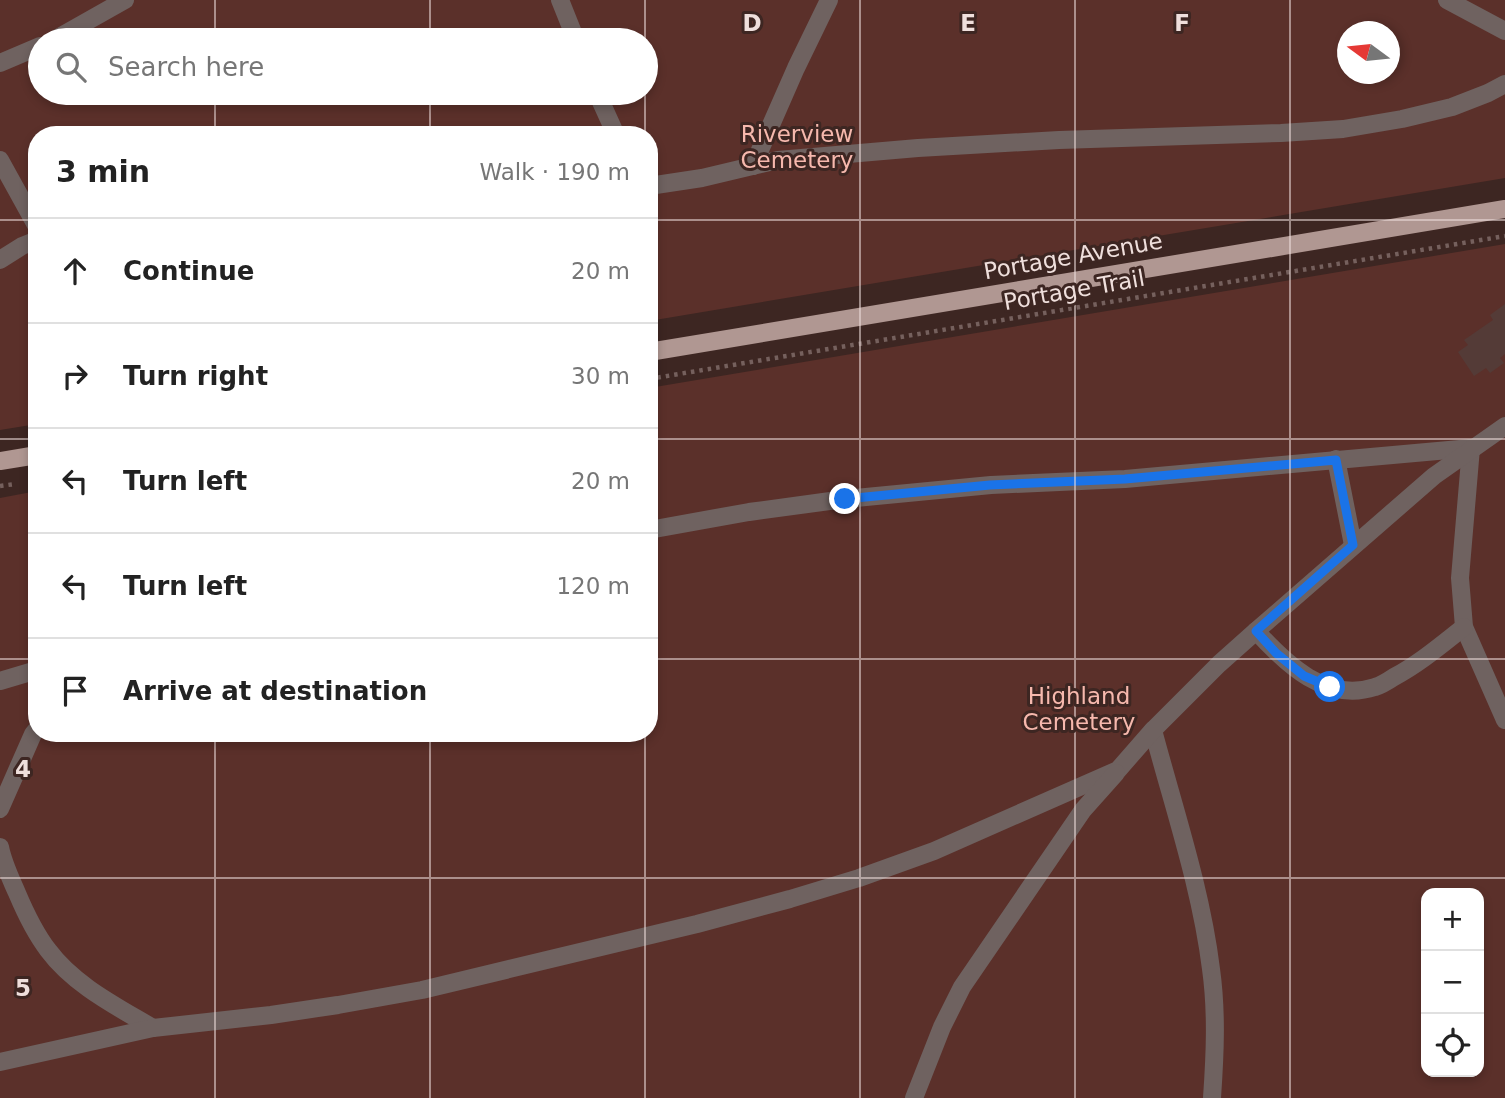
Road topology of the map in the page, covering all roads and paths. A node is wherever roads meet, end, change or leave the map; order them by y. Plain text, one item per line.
1 (125, 0) edge
2 (829, 0) edge
3 (1447, 0) edge
4 (559, 1) edge
5 (75, 28) edge
6 (571, 28) edge
7 (1505, 31) edge
8 (28, 51) edge
9 (0, 62) edge
10 (1505, 84) edge
11 (602, 105) edge
12 (612, 126) edge
13 (0, 160) edge
14 (753, 166) junction
15 (658, 185) edge
16 (1505, 209) edge
17 (28, 211) edge
18 (1505, 236) edge
19 (28, 244) edge
20 (0, 260) edge
21 (658, 350) edge
22 (658, 377) edge
23 (1505, 426) edge
24 (1471, 448) junction
25 (28, 456) edge
26 (1336, 460) junction
27 (0, 461) edge
28 (658, 528) edge
29 (1353, 545) junction
30 (1464, 627) junction
31 (1256, 631) junction
32 (28, 673) edge
33 (0, 681) edge
34 (1505, 720) edge
35 (1153, 730) junction
36 (31, 742) edge
37 (1118, 770) junction
38 (0, 809) edge
39 (0, 846) edge
40 (153, 1028) junction
41 (0, 1062) edge
42 (914, 1098) edge
43 (1212, 1098) edge

1 - 5 lane
2 - 14 lane
3 - 7 lane
4 - 6 lane
8 - 9 lane
10 - 14 lane
11 - 12 lane
13 - 17 lane
14 - 15 lane
16 - 21 main road, Portage Avenue
18 - 22 path, Portage Trail
19 - 20 lane
23 - 24 lane
24 - 26 lane
24 - 29 lane
24 - 30 lane
25 - 27 main road
26 - 28 lane
26 - 29 lane
29 - 31 lane
30 - 31 lane
30 - 34 lane
31 - 35 lane
32 - 33 lane
35 - 37 lane
35 - 43 lane
36 - 38 lane
37 - 40 lane
37 - 42 lane
39 - 40 lane
40 - 41 lane

